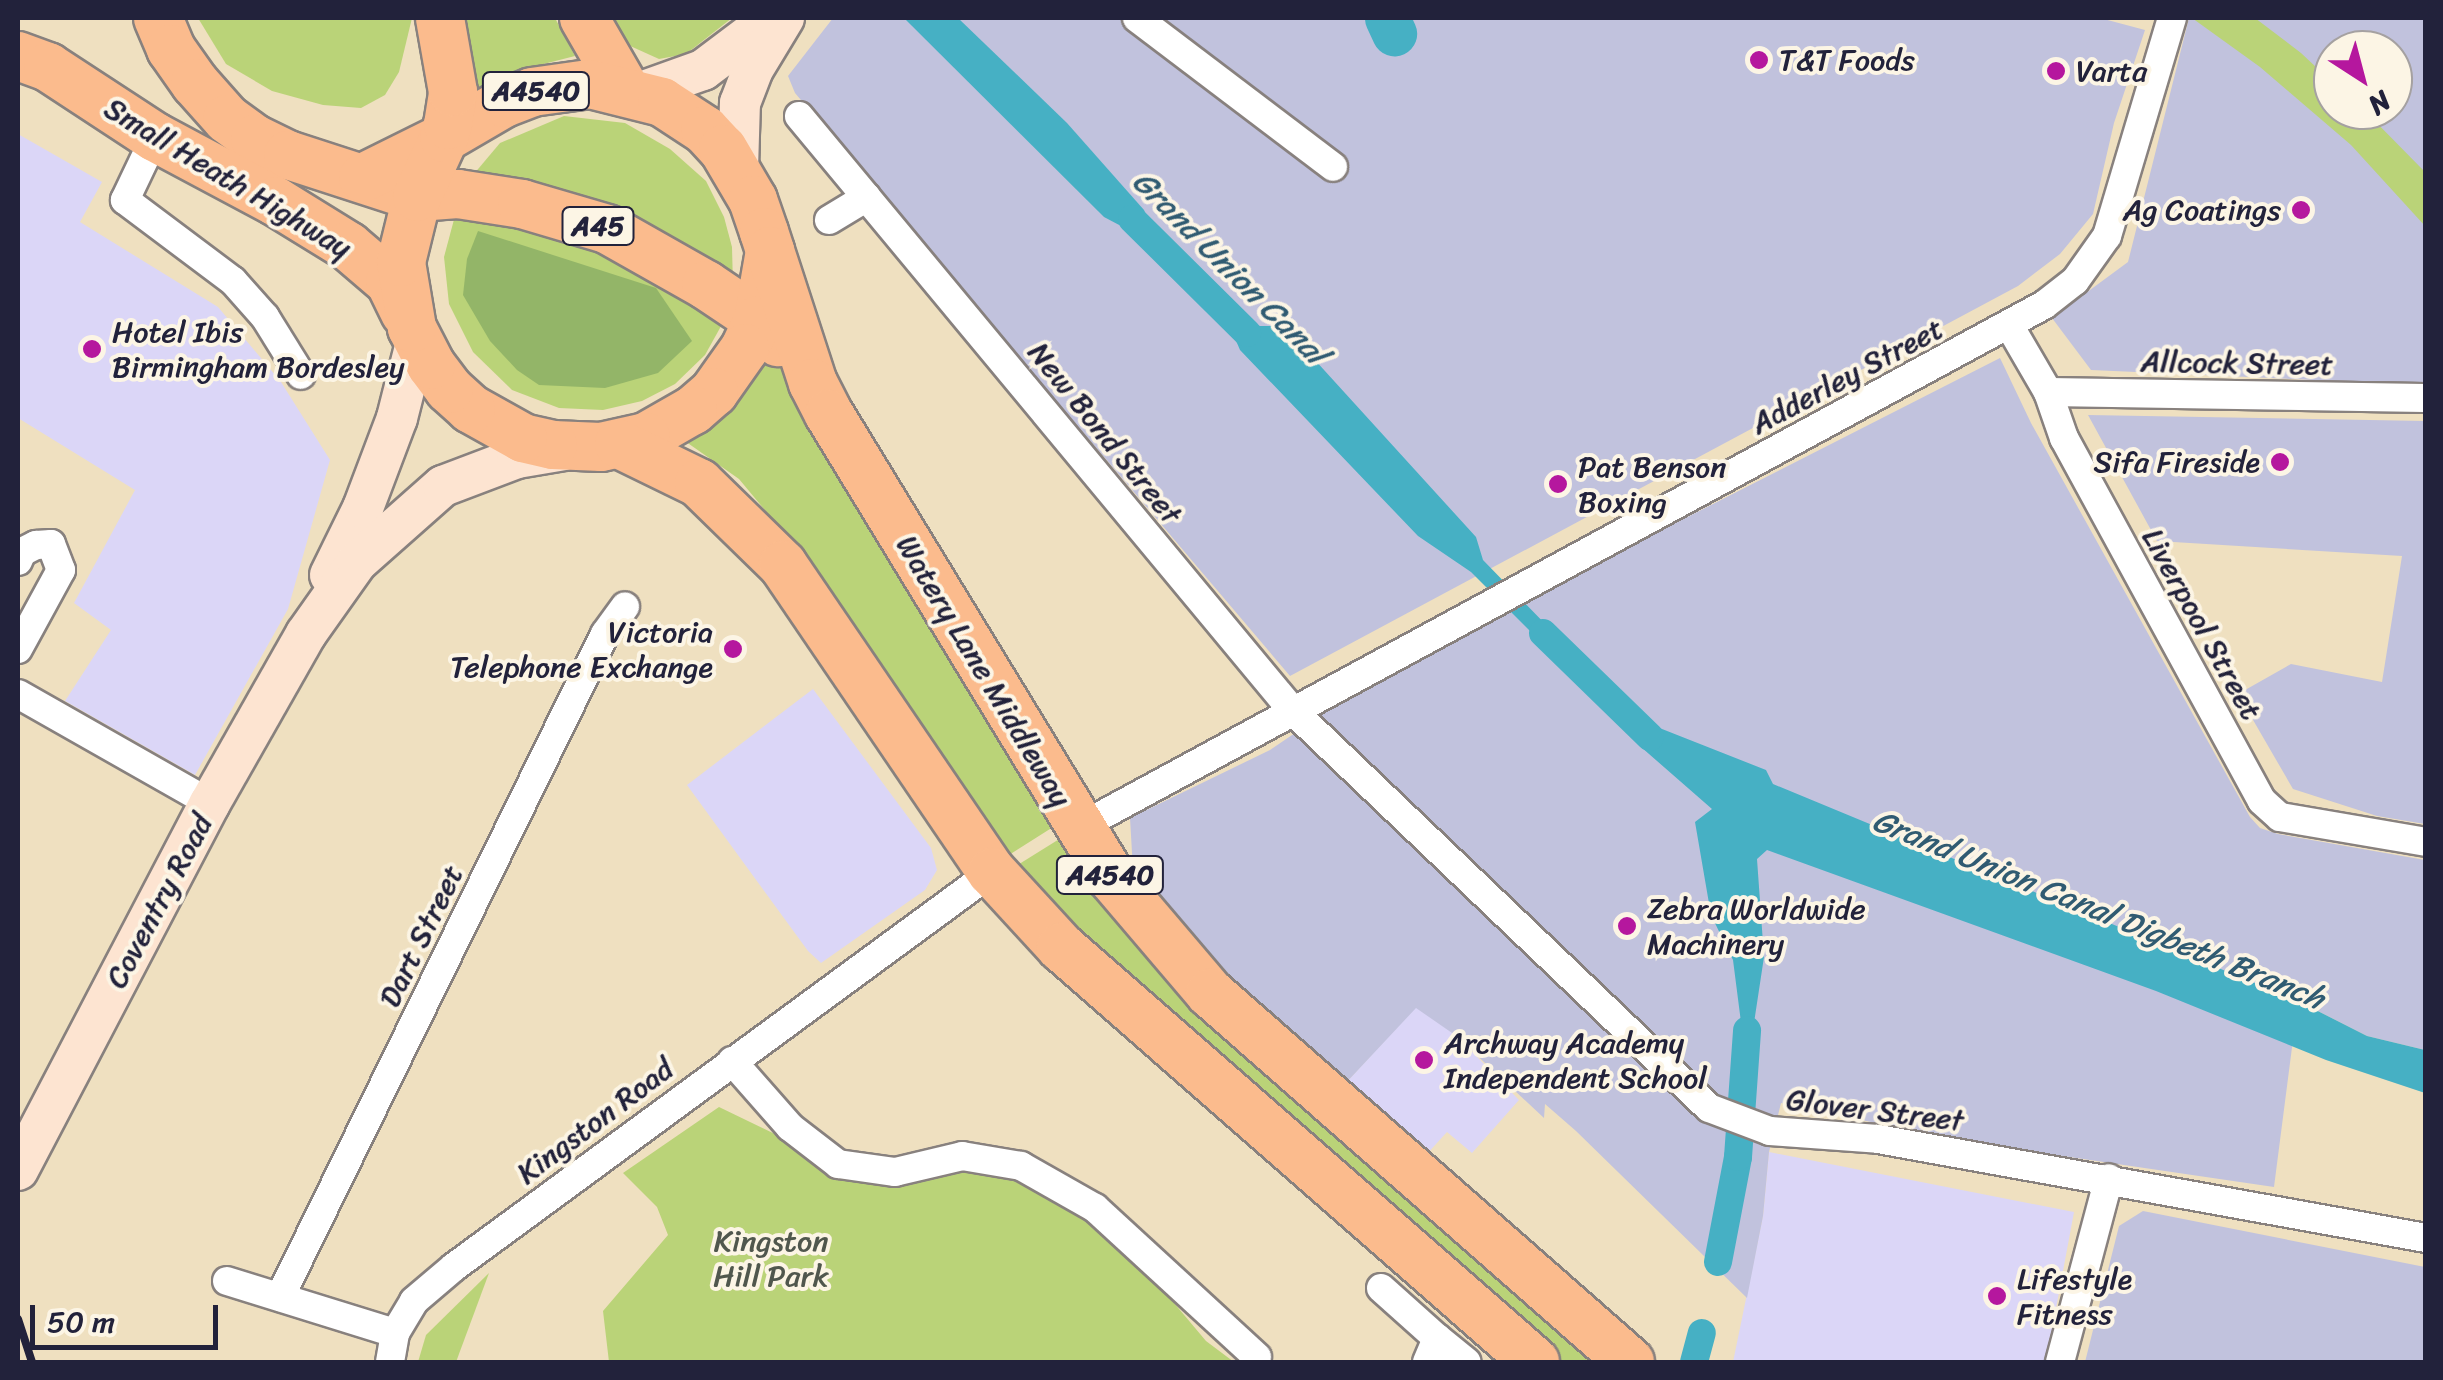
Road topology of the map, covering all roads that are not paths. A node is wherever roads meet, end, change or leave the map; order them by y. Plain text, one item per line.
1 (158, 18) edge
2 (440, 18) edge
3 (584, 18) edge
4 (772, 18) edge
5 (784, 18) edge
6 (1137, 18) edge
7 (2169, 18) edge
8 (18, 56) edge
9 (632, 91) junction
10 (799, 116) dead end
11 (155, 137) junction
12 (444, 138) junction
13 (1333, 167) dead end
14 (738, 169) junction
15 (363, 178) junction
16 (416, 197) junction
17 (868, 197) junction
18 (829, 220) dead end
19 (770, 251) junction
20 (758, 320) junction
21 (2009, 325) junction
22 (414, 333) junction
23 (302, 375) dead end
24 (813, 383) junction
25 (2048, 392) junction
26 (2426, 398) edge
27 (601, 446) junction
28 (18, 562) edge
29 (625, 606) dead end
30 (306, 634) junction
31 (18, 649) edge
32 (18, 694) edge
33 (1292, 710) junction
34 (210, 804) junction
35 (1080, 828) junction
36 (2426, 842) edge
37 (992, 872) junction
38 (732, 1061) junction
39 (18, 1170) edge
40 (2110, 1178) junction
41 (2426, 1238) edge
42 (227, 1281) dead end
43 (1382, 1288) dead end
44 (280, 1298) junction
45 (395, 1333) junction
46 (1432, 1350) edge
47 (1257, 1356) dead end
48 (390, 1362) edge
49 (1467, 1362) edge
50 (1535, 1362) edge
51 (1630, 1362) edge
52 (2060, 1362) edge

1 - 15 highway, Small Heath Highway / A45
2 - 12 highway, A4540
3 - 9 highway, A4540
4 - 9 main road
5 - 14 main road
6 - 13 street
7 - 21 street, Adderley Street
8 - 11 highway, Small Heath Highway
9 - 12 highway, A4540
9 - 14 highway, A4540
10 - 17 street, New Bond Street
11 - 22 highway, Small Heath Highway
11 - 23 street
12 - 15 highway
12 - 16 highway, A4540
14 - 19 highway, A4540
15 - 16 highway, A45
16 - 20 highway, A45
16 - 22 highway, A4540
17 - 18 street
17 - 33 street, New Bond Street
19 - 20 highway, A4540
19 - 24 highway, Watery Lane Middleway / A4540
20 - 24 highway, A45
20 - 27 highway, A4540
21 - 25 street, Liverpool Street
21 - 33 street, Adderley Street
22 - 27 highway, A4540
22 - 30 main road, Coventry Road
24 - 35 highway, Watery Lane Middleway / A4540
25 - 26 street, Allcock Street
25 - 36 street, Liverpool Street
27 - 30 main road, Coventry Road
27 - 37 highway, A4540
28 - 31 street
29 - 44 street, Dart Street
30 - 34 main road, Coventry Road
32 - 34 street
33 - 35 street, Adderley Street
33 - 40 street, Glover Street
34 - 39 main road, Coventry Road
35 - 51 highway, Watery Lane Middleway / A4540
37 - 38 street, Kingston Road
37 - 50 highway, A4540
38 - 45 street, Kingston Road
38 - 47 street
40 - 41 street, Glover Street
40 - 52 street
42 - 44 street
43 - 46 street
44 - 45 street
45 - 48 street
46 - 49 street

